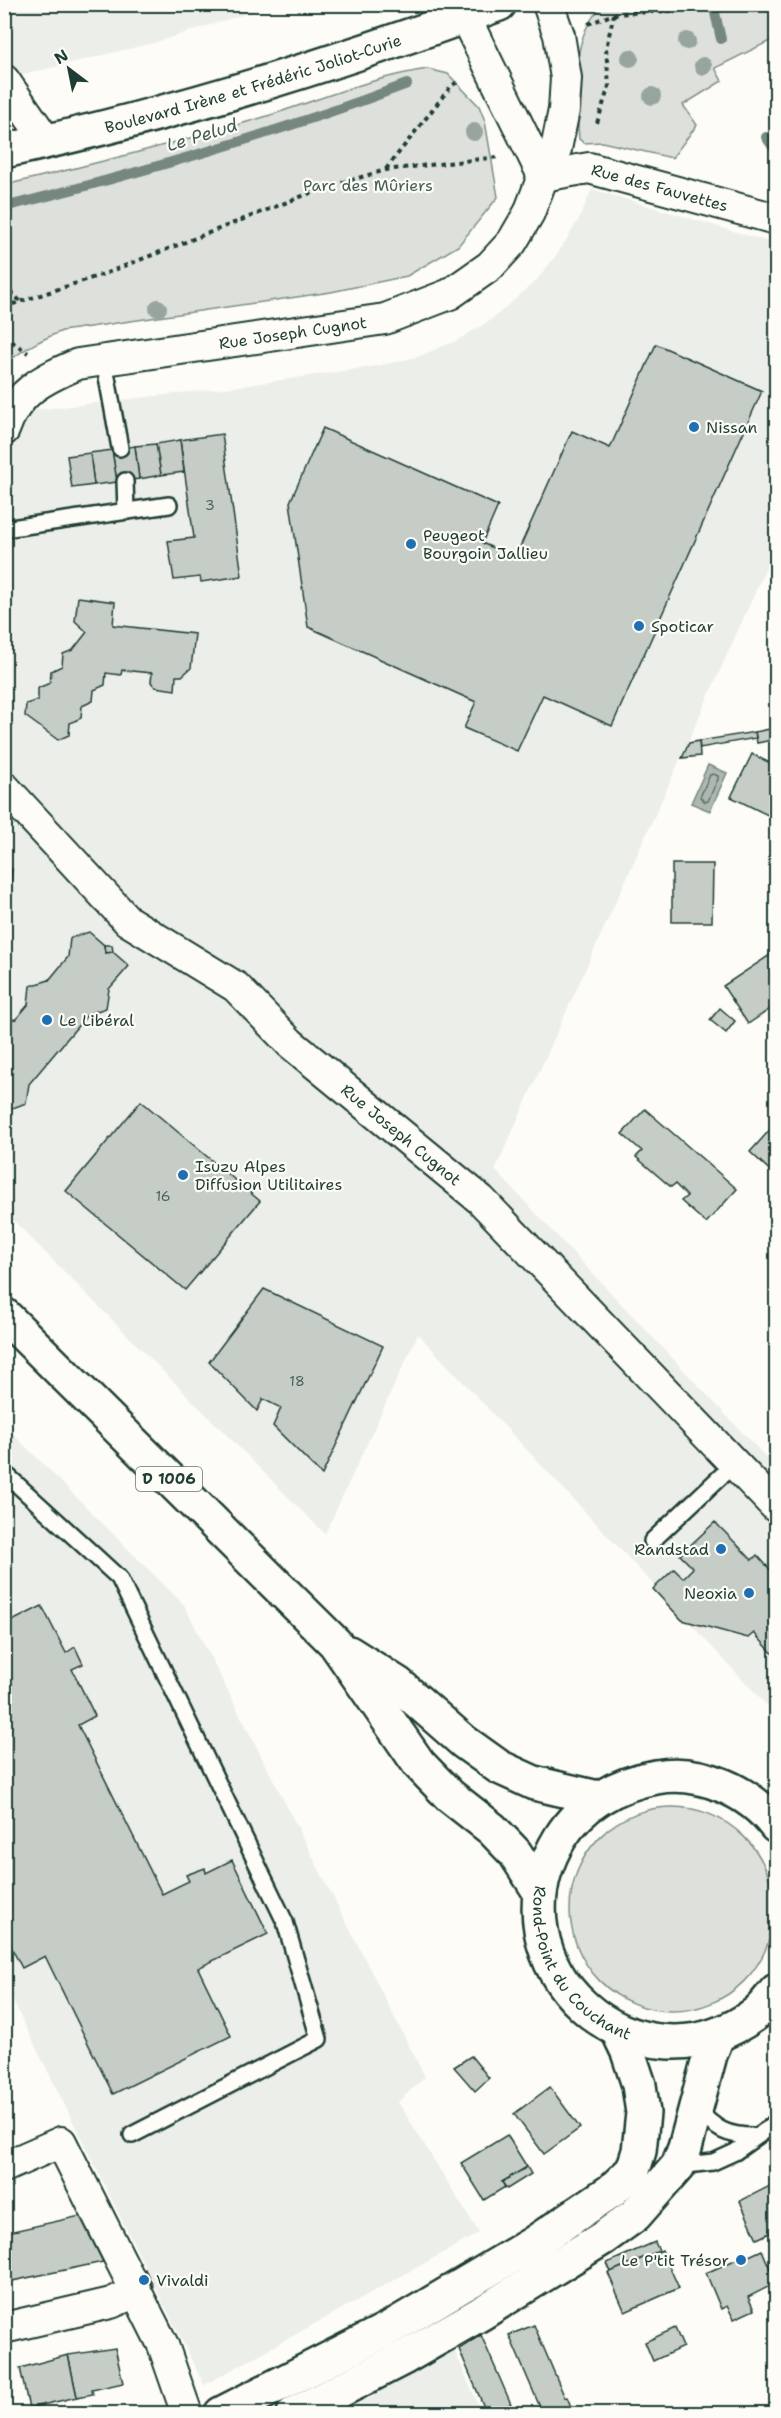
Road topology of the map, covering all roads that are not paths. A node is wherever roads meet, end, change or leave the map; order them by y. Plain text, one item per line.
1 (499, 4) edge
2 (548, 4) edge
3 (465, 17) junction
4 (4, 80) edge
5 (47, 142) junction
6 (4, 151) edge
7 (543, 176) junction
8 (777, 219) edge
9 (104, 361) junction
10 (4, 430) edge
11 (120, 448) dead end
12 (125, 481) dead end
13 (169, 505) dead end
14 (126, 512) junction
15 (4, 529) edge
16 (4, 787) edge
17 (4, 1315) edge
18 (735, 1463) junction
19 (4, 1478) edge
20 (777, 1508) edge
21 (652, 1541) dead end
22 (335, 1644) junction
23 (598, 1798) junction
24 (777, 1826) edge
25 (540, 1892) junction
26 (777, 1991) edge
27 (618, 2031) junction
28 (718, 2034) junction
29 (695, 2107) junction
30 (777, 2123) edge
31 (132, 2135) dead end
32 (757, 2136) junction
33 (678, 2166) junction
34 (4, 2167) edge
35 (136, 2292) junction
36 (4, 2328) edge
37 (187, 2414) edge
38 (220, 2414) edge
39 (294, 2414) edge

1 - 3 main road, Boulevard Irène et Frédéric Joliot-Curie
2 - 7 street, Rue Joseph Cugnot
3 - 5 main road, Boulevard Irène et Frédéric Joliot-Curie
3 - 7 street
4 - 5 street
5 - 6 main road, Boulevard Irène et Frédéric Joliot-Curie
7 - 8 street, Rue des Fauvettes
7 - 9 street, Rue Joseph Cugnot
9 - 10 street, Rue Joseph Cugnot
9 - 11 lane
12 - 14 lane
13 - 14 lane
14 - 15 lane
16 - 18 street, Rue Joseph Cugnot
17 - 22 main road, D 1006
18 - 20 street, Rue Joseph Cugnot
18 - 21 lane
19 - 31 lane
22 - 23 main road, D 1006
22 - 25 main road, D 1006
23 - 24 main road, Rond-Point du Couchant
23 - 25 main road, Rond-Point du Couchant
25 - 27 main road, Rond-Point du Couchant
26 - 28 main road, Rond-Point du Couchant
27 - 28 main road, Rond-Point du Couchant
27 - 38 main road
28 - 29 main road
29 - 32 lane
29 - 33 main road
30 - 32 lane
32 - 33 lane
33 - 39 main road
34 - 35 street
35 - 36 street
35 - 37 street

